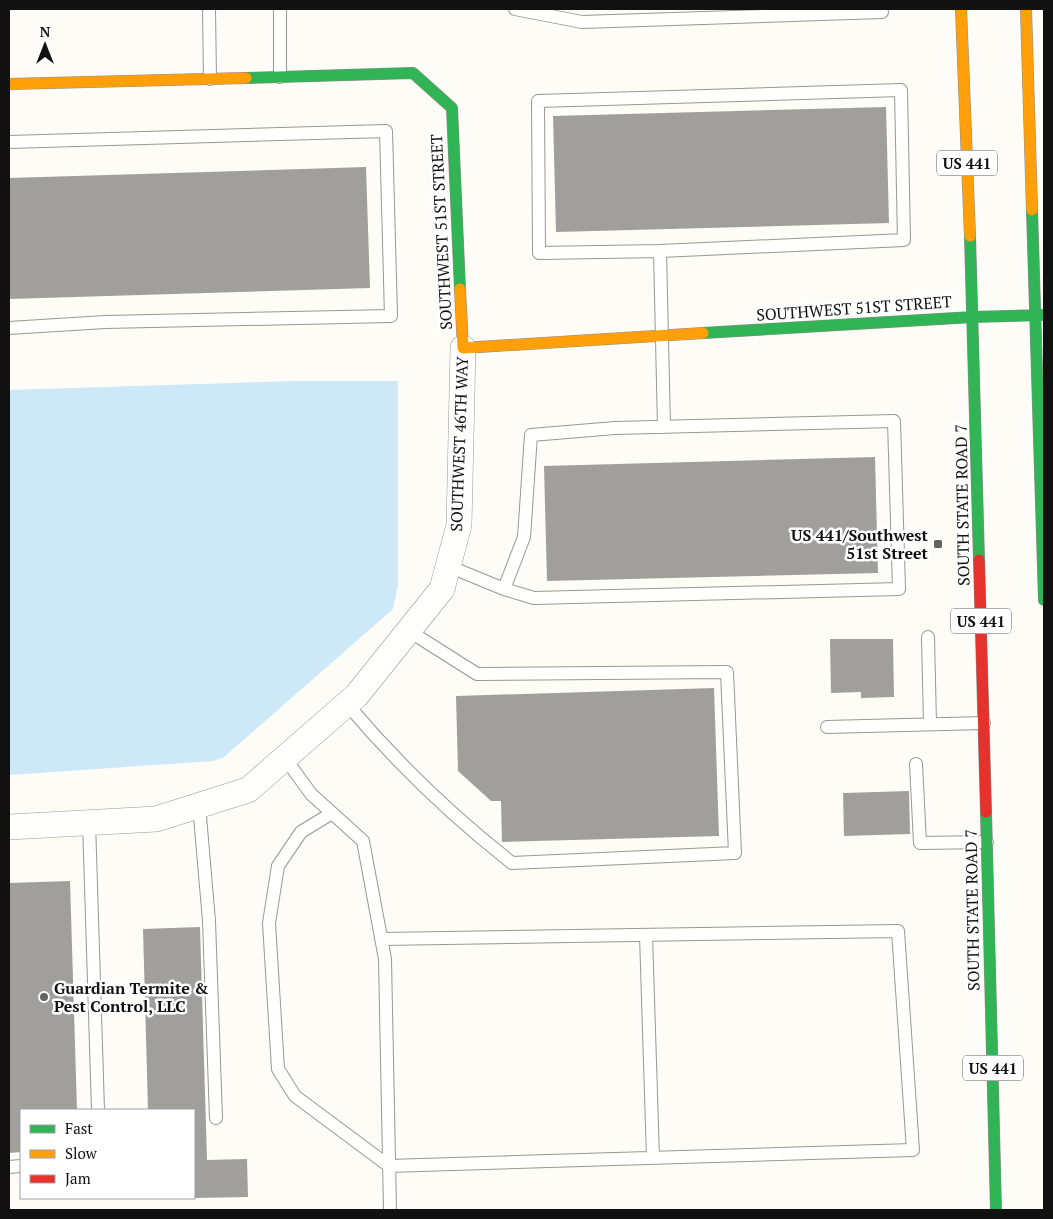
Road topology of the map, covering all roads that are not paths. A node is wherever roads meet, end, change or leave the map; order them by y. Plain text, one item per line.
1 (208, 9) edge
2 (280, 9) edge
3 (515, 9) edge
4 (961, 9) edge
5 (1026, 9) edge
6 (882, 12) dead end
7 (280, 77) junction
8 (210, 79) junction
9 (9, 84) edge
10 (1028, 86) junction
11 (1044, 86) edge
12 (9, 142) edge
13 (1038, 198) edge
14 (660, 251) junction
15 (1040, 315) edge
16 (973, 317) junction
17 (9, 328) edge
18 (662, 336) junction
19 (463, 348) junction
20 (1041, 411) edge
21 (664, 427) junction
22 (448, 566) junction
23 (504, 589) junction
24 (1044, 600) edge
25 (409, 631) junction
26 (928, 636) dead end
27 (347, 704) junction
28 (984, 723) junction
29 (930, 724) junction
30 (828, 727) dead end
31 (285, 758) junction
32 (916, 764) dead end
33 (199, 805) junction
34 (332, 813) junction
35 (89, 822) junction
36 (9, 827) edge
37 (987, 842) junction
38 (646, 935) junction
39 (381, 939) junction
40 (98, 1109) edge
41 (216, 1118) dead end
42 (653, 1158) junction
43 (389, 1166) junction
44 (390, 1210) edge
45 (996, 1210) edge

1 - 8 lane
2 - 7 lane
3 - 6 lane
4 - 16 main road, SOUTH STATE ROAD 7 / US 441
5 - 10 main road
7 - 8 main road, SOUTHWEST 51ST STREET
7 - 19 main road, SOUTHWEST 51ST STREET
8 - 9 main road, SOUTHWEST 51ST STREET
10 - 11 lane
10 - 13 main road
12 - 17 lane
13 - 15 main road
14 - 14 lane
14 - 18 lane
15 - 16 main road, SOUTHWEST 51ST STREET
15 - 20 main road
16 - 18 main road, SOUTHWEST 51ST STREET
16 - 28 main road, SOUTH STATE ROAD 7 / US 441
18 - 19 main road, SOUTHWEST 51ST STREET
18 - 21 lane
19 - 22 street, SOUTHWEST 46TH WAY
20 - 24 main road
21 - 23 lane
21 - 23 lane
22 - 23 lane
22 - 25 street, SOUTHWEST 46TH WAY
25 - 27 street, SOUTHWEST 46TH WAY
25 - 27 lane
26 - 29 lane
27 - 31 street, SOUTHWEST 46TH WAY
28 - 29 lane
28 - 37 main road, SOUTH STATE ROAD 7 / US 441
29 - 30 lane
31 - 33 street, SOUTHWEST 46TH WAY
31 - 34 lane
32 - 37 lane
33 - 35 street
33 - 41 lane
34 - 39 lane
34 - 43 lane
35 - 36 street
35 - 40 lane
37 - 45 main road, SOUTH STATE ROAD 7 / US 441
38 - 39 lane
38 - 42 lane
38 - 42 lane
39 - 43 lane
42 - 43 lane
43 - 44 lane

